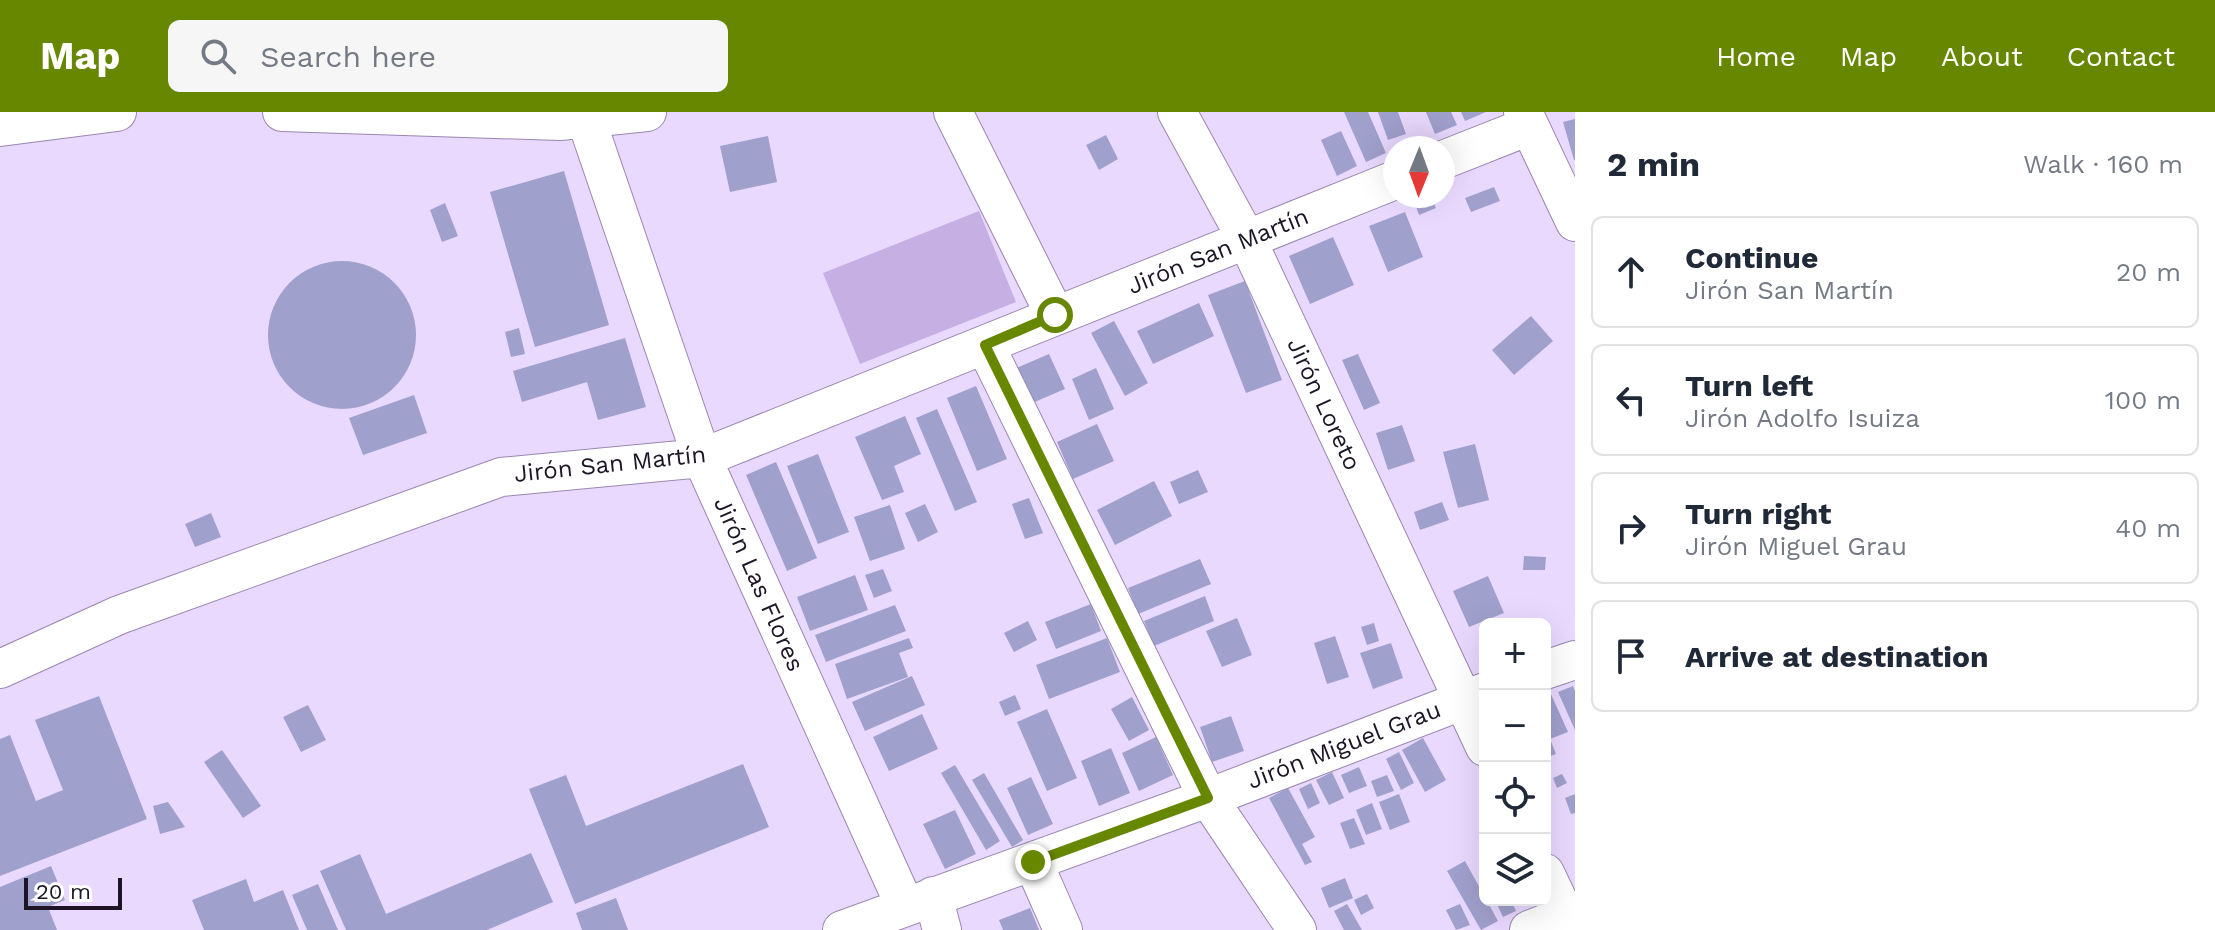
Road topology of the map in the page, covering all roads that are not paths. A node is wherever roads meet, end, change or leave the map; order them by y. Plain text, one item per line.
1 (117, 112) edge
2 (282, 112) edge
3 (647, 112) edge
4 (953, 112) edge
5 (1177, 112) edge
6 (586, 119) junction
7 (1526, 119) edge
8 (0, 127) edge
9 (1455, 154) edge
10 (1383, 185) edge
11 (1575, 222) edge
12 (1247, 240) junction
13 (1055, 315) junction
14 (985, 345) junction
15 (702, 458) junction
16 (1575, 660) edge
17 (1551, 668) edge
18 (0, 669) edge
19 (1474, 696) edge
20 (1479, 719) edge
21 (1208, 798) junction
22 (1033, 862) junction
23 (1551, 884) edge
24 (927, 911) edge
25 (1571, 919) edge
26 (842, 930) edge
27 (1063, 930) edge
28 (1297, 930) edge
29 (1529, 930) edge

1 - 8 street
2 - 6 street
3 - 6 street
4 - 13 street
5 - 12 street, Jirón Loreto
6 - 15 street, Jirón Las Flores
7 - 9 street
7 - 11 street
10 - 12 street, Jirón San Martín
12 - 13 street, Jirón San Martín
12 - 19 street, Jirón Loreto
13 - 14 street, Jirón San Martín
14 - 15 street, Jirón San Martín
14 - 21 street
15 - 18 street, Jirón San Martín
15 - 24 street, Jirón Las Flores
16 - 17 street
19 - 20 street, Jirón Loreto
19 - 21 street, Jirón Miguel Grau
21 - 22 street, Jirón Miguel Grau
21 - 28 street
22 - 24 street, Jirón Miguel Grau
22 - 27 street
23 - 25 street
24 - 26 street, Jirón Miguel Grau
25 - 29 street

